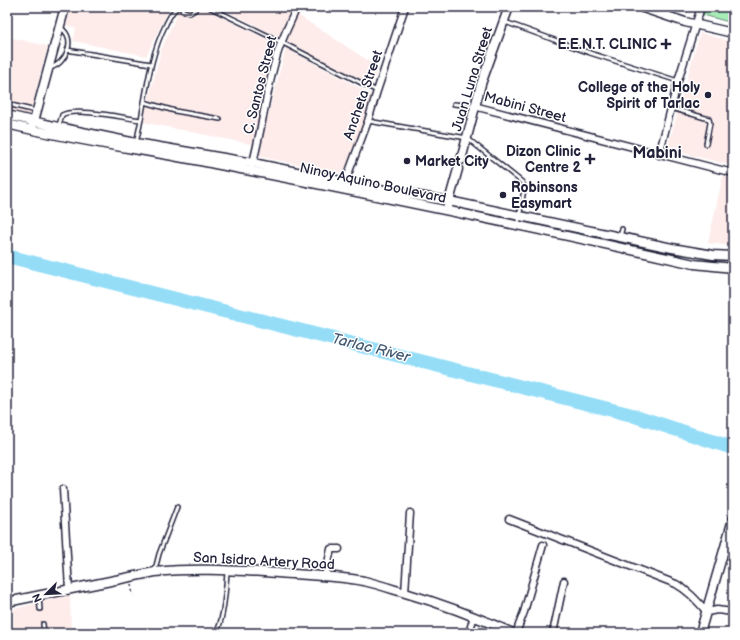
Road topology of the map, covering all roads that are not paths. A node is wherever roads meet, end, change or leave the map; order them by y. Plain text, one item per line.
1 (65, 7) edge
2 (179, 7) edge
3 (196, 7) edge
4 (209, 7) edge
5 (297, 7) edge
6 (405, 7) edge
7 (509, 7) edge
8 (640, 7) edge
9 (701, 7) edge
10 (504, 22) junction
11 (695, 24) junction
12 (60, 27) junction
13 (733, 33) edge
14 (281, 42) junction
15 (67, 50) junction
16 (151, 64) junction
17 (48, 69) junction
18 (678, 81) junction
19 (376, 91) junction
20 (144, 102) junction
21 (7, 104) edge
22 (454, 104) dead end
23 (474, 106) junction
24 (671, 108) junction
25 (36, 111) junction
26 (7, 115) edge
27 (220, 119) dead end
28 (140, 120) junction
29 (34, 121) junction
30 (368, 121) junction
31 (7, 124) edge
32 (58, 127) junction
33 (32, 130) junction
34 (467, 138) junction
35 (706, 144) dead end
36 (135, 146) junction
37 (659, 154) junction
38 (461, 160) dead end
39 (252, 167) junction
40 (458, 169) dead end
41 (733, 173) edge
42 (345, 181) junction
43 (342, 190) junction
44 (449, 201) junction
45 (446, 211) junction
46 (520, 216) junction
47 (518, 225) junction
48 (733, 256) edge
49 (733, 268) edge
50 (63, 489) dead end
51 (177, 506) dead end
52 (410, 513) dead end
53 (733, 519) edge
54 (509, 520) dead end
55 (543, 545) dead end
56 (338, 549) dead end
57 (228, 570) junction
58 (155, 572) junction
59 (325, 577) junction
60 (564, 581) dead end
61 (69, 589) junction
62 (405, 592) junction
63 (38, 595) junction
64 (7, 602) edge
65 (40, 609) dead end
66 (708, 609) junction
67 (733, 612) edge
68 (474, 616) junction
69 (43, 624) dead end
70 (217, 632) edge
71 (44, 633) edge
72 (469, 633) edge
73 (515, 633) edge
74 (554, 633) edge
75 (700, 633) edge

1 - 12 main road
2 - 3 lane
2 - 16 lane
4 - 14 lane
5 - 14 street, C. Santos Street
6 - 19 street, Ancheta Street
7 - 10 main road, Juan Luna Street
8 - 11 main road
9 - 11 street
10 - 18 lane
10 - 23 main road, Juan Luna Street
11 - 13 main road
11 - 18 street
12 - 15 lane
12 - 17 main road
14 - 19 lane
14 - 39 street, C. Santos Street
15 - 16 lane
15 - 17 lane
16 - 20 lane
17 - 25 main road
18 - 24 street
19 - 30 street, Ancheta Street
20 - 27 lane
20 - 28 lane
21 - 25 lane
22 - 23 lane
23 - 34 main road, Juan Luna Street
23 - 37 street, Mabini Street
24 - 35 lane
24 - 37 street
25 - 29 main road
26 - 29 main road, Ninoy Aquino Boulevard
28 - 32 lane
28 - 36 lane
29 - 32 main road, Ninoy Aquino Boulevard
29 - 33 main road
30 - 34 lane
30 - 42 street, Ancheta Street
31 - 33 main road, Ninoy Aquino Boulevard
32 - 36 main road, Ninoy Aquino Boulevard
33 - 36 main road, Ninoy Aquino Boulevard
34 - 38 main road, Juan Luna Street
34 - 46 lane
36 - 39 main road, Ninoy Aquino Boulevard
37 - 41 street, Mabini Street
39 - 42 main road, Ninoy Aquino Boulevard
39 - 43 main road, Ninoy Aquino Boulevard
40 - 44 main road
42 - 43 street, Ancheta Street
42 - 44 main road, Ninoy Aquino Boulevard
43 - 45 main road, Ninoy Aquino Boulevard
44 - 45 main road
44 - 46 main road, Ninoy Aquino Boulevard
45 - 47 main road, Ninoy Aquino Boulevard
46 - 47 lane
46 - 48 main road, Ninoy Aquino Boulevard
47 - 49 main road, Ninoy Aquino Boulevard
50 - 61 street
51 - 58 lane
52 - 62 street
53 - 66 main road
54 - 66 street
55 - 73 street
56 - 59 street
57 - 58 main road, San Isidro Artery Road
57 - 59 main road, San Isidro Artery Road
57 - 70 lane
58 - 61 main road, San Isidro Artery Road
59 - 62 main road, San Isidro Artery Road
60 - 74 street
61 - 63 main road, San Isidro Artery Road
62 - 68 main road, San Isidro Artery Road
63 - 64 main road, San Isidro Artery Road
63 - 65 lane
66 - 67 street
66 - 75 main road
68 - 72 street
68 - 73 main road, San Isidro Artery Road
69 - 71 lane

